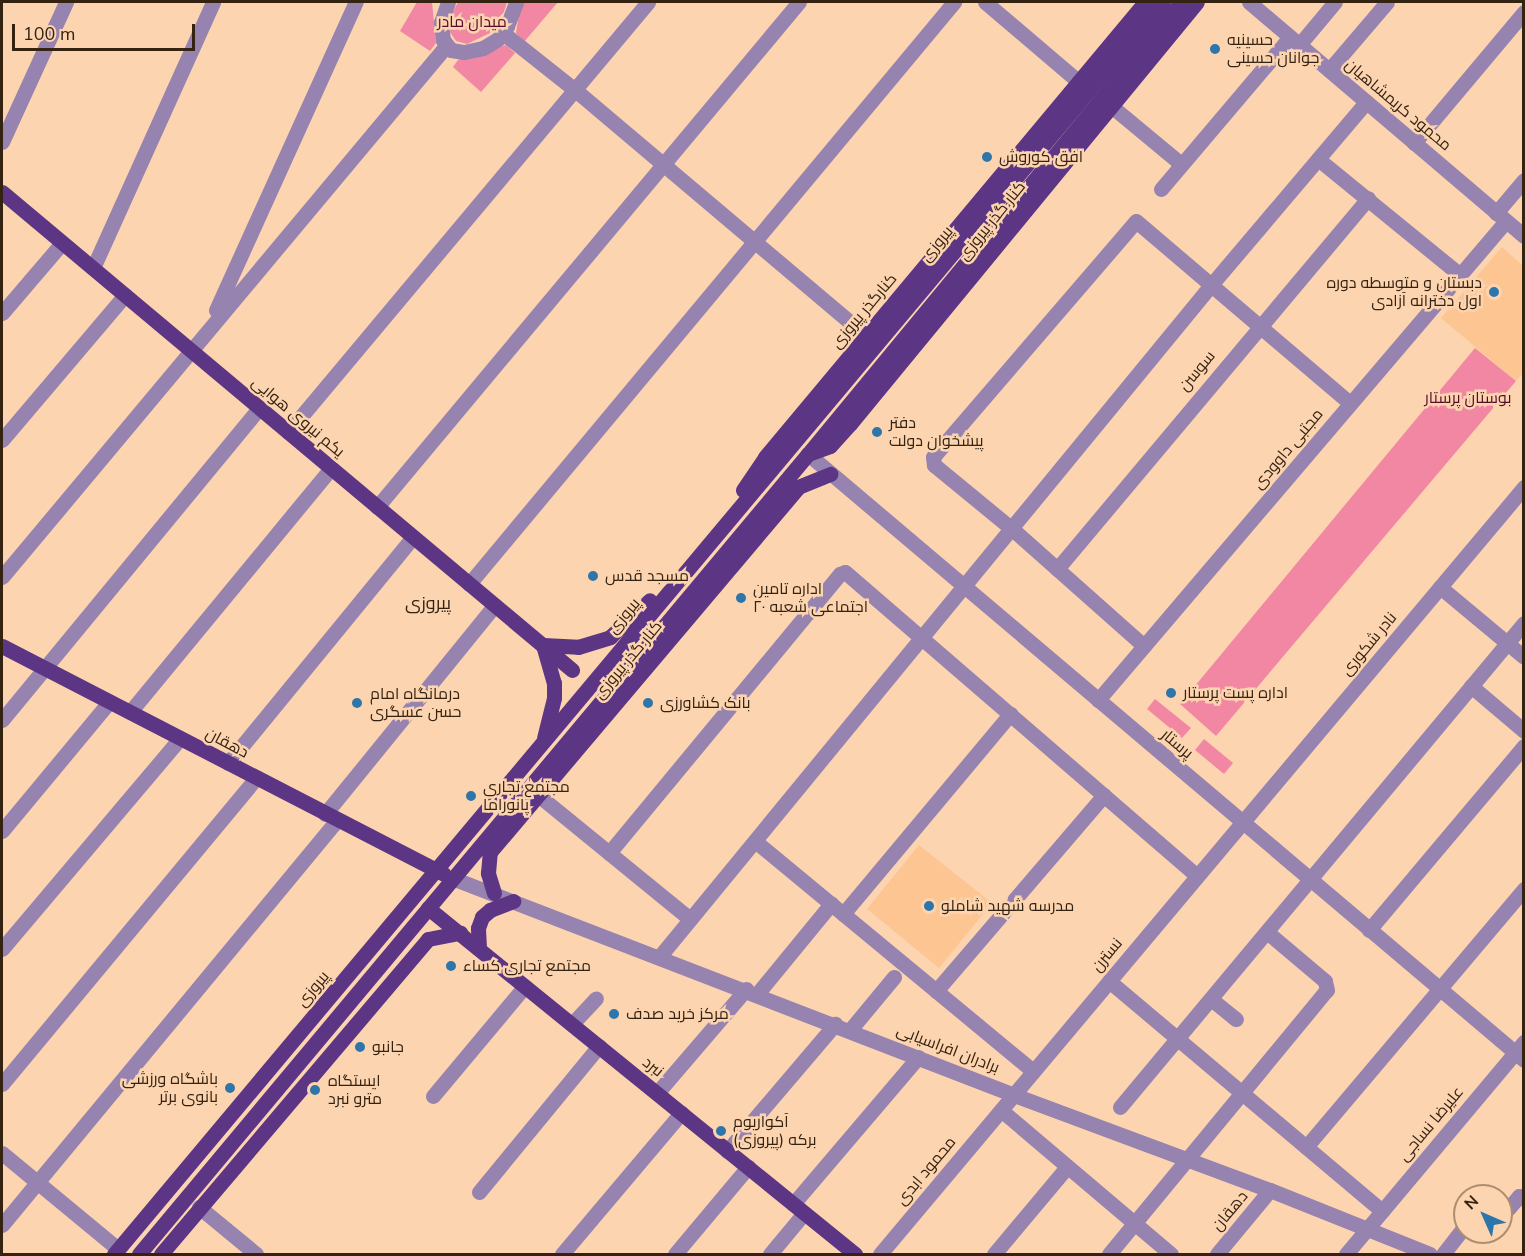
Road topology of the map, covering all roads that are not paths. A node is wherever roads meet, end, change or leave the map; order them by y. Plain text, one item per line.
1 (66, 2) edge
2 (213, 2) edge
3 (356, 2) edge
4 (448, 2) edge
5 (516, 2) edge
6 (648, 2) edge
7 (799, 2) edge
8 (954, 2) edge
9 (985, 2) edge
10 (1145, 2) edge
11 (1163, 2) edge
12 (1181, 2) edge
13 (1197, 2) edge
14 (1250, 2) edge
15 (1335, 2) edge
16 (1387, 2) edge
17 (1524, 12) edge
18 (503, 33) junction
19 (1295, 41) junction
20 (446, 46) junction
21 (1329, 70) junction
22 (1079, 82) junction
23 (574, 89) junction
24 (1366, 102) junction
25 (1110, 105) junction
26 (1094, 106) junction
27 (2, 142) edge
28 (1414, 143) junction
29 (1318, 159) junction
30 (663, 164) junction
31 (1181, 164) junction
32 (1524, 180) edge
33 (1161, 189) dead end
34 (2, 192) edge
35 (1368, 198) junction
36 (1501, 217) junction
37 (1524, 236) edge
38 (947, 240) junction
39 (754, 241) junction
40 (62, 243) junction
41 (93, 268) junction
42 (1460, 275) junction
43 (1211, 285) junction
44 (925, 287) junction
45 (125, 295) junction
46 (2, 313) edge
47 (1258, 326) junction
48 (208, 328) junction
49 (866, 336) junction
50 (190, 350) junction
51 (1350, 403) junction
52 (259, 408) junction
53 (288, 432) junction
54 (2, 440) edge
55 (794, 442) junction
56 (808, 454) junction
57 (331, 468) junction
58 (831, 474) junction
59 (1524, 487) edge
60 (377, 507) junction
61 (735, 512) junction
62 (1012, 529) junction
63 (413, 537) junction
64 (702, 551) junction
65 (1057, 569) junction
66 (2, 577) edge
67 (469, 584) junction
68 (965, 587) junction
69 (1440, 587) junction
70 (495, 605) junction
71 (1524, 623) edge
72 (923, 638) junction
73 (1507, 644) junction
74 (543, 645) junction
75 (2, 646) edge
76 (1144, 646) junction
77 (1524, 657) edge
78 (44, 668) junction
79 (572, 670) dead end
80 (1471, 686) junction
81 (622, 694) junction
82 (603, 696) junction
83 (1098, 700) junction
84 (109, 702) junction
85 (130, 712) junction
86 (1010, 714) junction
87 (604, 716) junction
88 (2, 720) edge
89 (1524, 731) edge
90 (180, 738) junction
91 (544, 740) junction
92 (1524, 746) edge
93 (228, 764) junction
94 (256, 778) junction
95 (538, 795) junction
96 (1104, 795) junction
97 (331, 817) junction
98 (1242, 823) junction
99 (2, 831) edge
100 (755, 841) junction
101 (609, 853) junction
102 (436, 871) junction
103 (1197, 876) junction
104 (452, 878) junction
105 (1310, 881) junction
106 (1524, 889) edge
107 (494, 893) junction
108 (513, 901) junction
109 (831, 904) junction
110 (428, 908) junction
111 (843, 914) junction
112 (690, 919) junction
113 (1369, 930) junction
114 (1267, 932) junction
115 (460, 933) junction
116 (479, 948) junction
117 (2, 949) edge
118 (660, 956) junction
119 (894, 977) dead end
120 (1109, 981) junction
121 (525, 986) junction
122 (936, 991) junction
123 (1439, 991) junction
124 (752, 992) junction
125 (596, 998) dead end
126 (1211, 999) junction
127 (1236, 1019) dead end
128 (572, 1024) junction
129 (835, 1024) junction
130 (850, 1030) junction
131 (1178, 1039) junction
132 (1524, 1042) edge
133 (338, 1044) junction
134 (599, 1046) junction
135 (308, 1051) junction
136 (918, 1057) junction
137 (1518, 1057) edge
138 (1033, 1071) junction
139 (2, 1084) edge
140 (279, 1087) junction
141 (657, 1093) junction
142 (1243, 1094) junction
143 (1014, 1095) junction
144 (432, 1096) dead end
145 (1120, 1107) dead end
146 (1000, 1110) junction
147 (681, 1113) junction
148 (277, 1116) junction
149 (1306, 1147) junction
150 (727, 1150) junction
151 (2, 1153) edge
152 (1188, 1160) junction
153 (748, 1167) junction
154 (1067, 1167) junction
155 (37, 1182) junction
156 (1270, 1190) junction
157 (478, 1192) dead end
158 (187, 1197) junction
159 (1524, 1199) edge
160 (1513, 1203) edge
161 (199, 1207) junction
162 (799, 1209) junction
163 (1382, 1211) junction
164 (1135, 1224) junction
165 (2, 1225) edge
166 (1366, 1230) junction
167 (1453, 1241) edge
168 (116, 1252) edge
169 (139, 1254) edge
170 (160, 1254) edge
171 (256, 1254) edge
172 (562, 1254) edge
173 (675, 1254) edge
174 (770, 1254) edge
175 (855, 1254) edge
176 (880, 1254) edge
177 (994, 1254) edge
178 (1109, 1254) edge
179 (1171, 1254) edge
180 (1217, 1254) edge
181 (1346, 1254) edge
182 (1430, 1254) edge
183 (1443, 1254) edge

1 - 27 street
2 - 41 street
3 - 48 street
4 - 20 street
5 - 18 street
6 - 23 street
7 - 30 street
8 - 39 street
9 - 22 street
10 - 22 main road, کنارگذر پیروزی
11 - 44 main road, پیروزی
12 - 26 main road, پیروزی
13 - 25 main road, کنار گذر پیروزی
14 - 19 street, محمود کریمشاهیان
15 - 19 street
16 - 21 street
17 - 28 street
18 - 20 street
18 - 23 street
19 - 21 street, محمود کریمشاهیان
19 - 31 street
20 - 48 street
21 - 24 street, محمود کریمشاهیان
22 - 38 main road, کنارگذر پیروزی
23 - 30 street
23 - 53 street
24 - 28 street, محمود کریمشاهیان
24 - 29 street
25 - 26 main road
25 - 31 street
25 - 56 main road, کنار گذر پیروزی
26 - 56 main road, پیروزی
28 - 36 street, محمود کریمشاهیان
29 - 35 street
29 - 43 street
30 - 39 street
30 - 60 street
31 - 33 street
32 - 36 street, مجتبی داوودی
34 - 40 main road, یکم نیروی هوایی
35 - 42 street
35 - 47 street, سوسن
36 - 37 street, محمود کریمشاهیان
36 - 42 street, مجتبی داوودی
38 - 44 main road
38 - 49 main road, کنارگذر پیروزی
39 - 49 street
39 - 67 street
40 - 41 main road, یکم نیروی هوایی
40 - 46 street
41 - 45 main road, یکم نیروی هوایی
42 - 51 street, مجتبی داوودی
43 - 47 street
43 - 62 street
43 - 62 street
44 - 55 main road, پیروزی
45 - 50 main road, یکم نیروی هوایی
45 - 54 street
47 - 51 street
47 - 65 street, سوسن
48 - 50 street
49 - 61 main road, کنارگذر پیروزی
50 - 52 main road, یکم نیروی هوایی
50 - 66 street
51 - 76 street, مجتبی داوودی
52 - 53 main road, یکم نیروی هوایی
52 - 78 street
53 - 57 main road, یکم نیروی هوایی
55 - 56 main road
55 - 61 main road, پیروزی
56 - 58 street, پرستار
56 - 82 main road, پیروزی
57 - 60 main road, یکم نیروی هوایی
57 - 85 street
58 - 68 street, پرستار
58 - 81 main road, کنار گذر پیروزی
59 - 69 street, نادر شکوری
60 - 63 main road, یکم نیروی هوایی
61 - 64 main road, پیروزی
62 - 65 street
62 - 68 street
63 - 67 main road, یکم نیروی هوایی
63 - 93 street
64 - 74 main road
64 - 91 main road, پیروزی
65 - 76 street
67 - 70 main road, یکم نیروی هوایی
68 - 72 street
68 - 83 street, پرستار
69 - 73 street
69 - 98 street, نادر شکوری
70 - 74 main road, یکم نیروی هوایی
70 - 97 street
71 - 73 street
72 - 86 street
72 - 100 street
72 - 101 street
73 - 77 street
73 - 80 street
74 - 79 main road, یکم نیروی هوایی
74 - 91 main road
75 - 78 main road, دهقان
76 - 83 street, مجتبی داوودی
78 - 84 main road, دهقان
78 - 88 street
80 - 89 street
80 - 105 street
81 - 82 main road
81 - 87 main road, کنار گذر پیروزی
82 - 87 main road
82 - 104 main road, پیروزی
83 - 98 street, پرستار
84 - 85 main road, دهقان
84 - 99 street
85 - 90 main road, دهقان
86 - 96 street
86 - 111 street
87 - 95 main road, کنار گذر پیروزی
90 - 93 main road, دهقان
90 - 117 street
91 - 102 main road, پیروزی
92 - 113 street
93 - 94 main road, دهقان
94 - 97 main road, دهقان
94 - 139 street
95 - 101 street
95 - 107 main road, کنار گذر پیروزی
96 - 103 street
96 - 122 street
97 - 102 main road, دهقان
97 - 155 street
98 - 103 street, نسترن
98 - 105 street, پرستار
100 - 109 street
100 - 112 street
101 - 112 street
102 - 104 main road, دهقان
102 - 168 main road, پیروزی
103 - 120 street, نسترن
104 - 107 street, برادران افراسیابی
104 - 110 main road, پیروزی
105 - 113 street, پرستار
105 - 114 street
106 - 123 street
107 - 108 street, برادران افراسیابی
108 - 116 main road
108 - 118 street, برادران افراسیابی
109 - 111 street
109 - 124 street
110 - 115 main road, نبرد
110 - 135 main road, پیروزی
111 - 122 street
112 - 118 street
113 - 123 street, پرستار
114 - 126 street
114 - 142 street
115 - 116 main road, نبرد
115 - 133 main road
116 - 121 main road, نبرد
118 - 124 street, برادران افراسیابی
119 - 130 street
120 - 131 street
120 - 138 street, نسترن
121 - 128 main road, نبرد
121 - 144 street
122 - 138 street
123 - 137 street, پرستار
123 - 149 street
124 - 129 street, برادران افراسیابی
124 - 141 street
125 - 128 street
126 - 127 street
126 - 131 street
128 - 134 main road, نبرد
129 - 130 street, برادران افراسیابی
129 - 150 street
130 - 136 street, برادران افراسیابی
131 - 142 street
131 - 145 street
132 - 137 street, علیرضا نساجی
133 - 135 main road
133 - 148 main road
134 - 141 main road, نبرد
134 - 157 street
135 - 140 main road, پیروزی
136 - 143 street, برادران افراسیابی
136 - 162 street
137 - 163 street, علیرضا نساجی
138 - 143 street, نسترن
140 - 148 main road
140 - 158 main road, پیروزی
141 - 147 main road, نبرد
142 - 149 street
142 - 152 street
143 - 146 street, نسترن
143 - 152 street, برادران افراسیابی
146 - 154 street
146 - 176 street, محمود ابدی
147 - 150 main road, نبرد
147 - 172 street
148 - 161 main road
149 - 163 street
150 - 153 main road, نبرد
151 - 155 street
152 - 156 street, برادران افراسیابی
152 - 164 street
153 - 162 main road, نبرد
153 - 173 street
154 - 164 street
154 - 177 street
155 - 165 street
155 - 168 street
156 - 166 street, برادران افراسیابی
156 - 180 street, دهقان
158 - 161 main road
158 - 169 main road, پیروزی
159 - 160 street
161 - 170 main road
161 - 171 street
162 - 174 street
162 - 175 main road, نبرد
163 - 166 street, علیرضا نساجی
164 - 178 street
164 - 179 street
166 - 181 street, علیرضا نساجی
166 - 182 street, برادران افراسیابی
167 - 183 street

